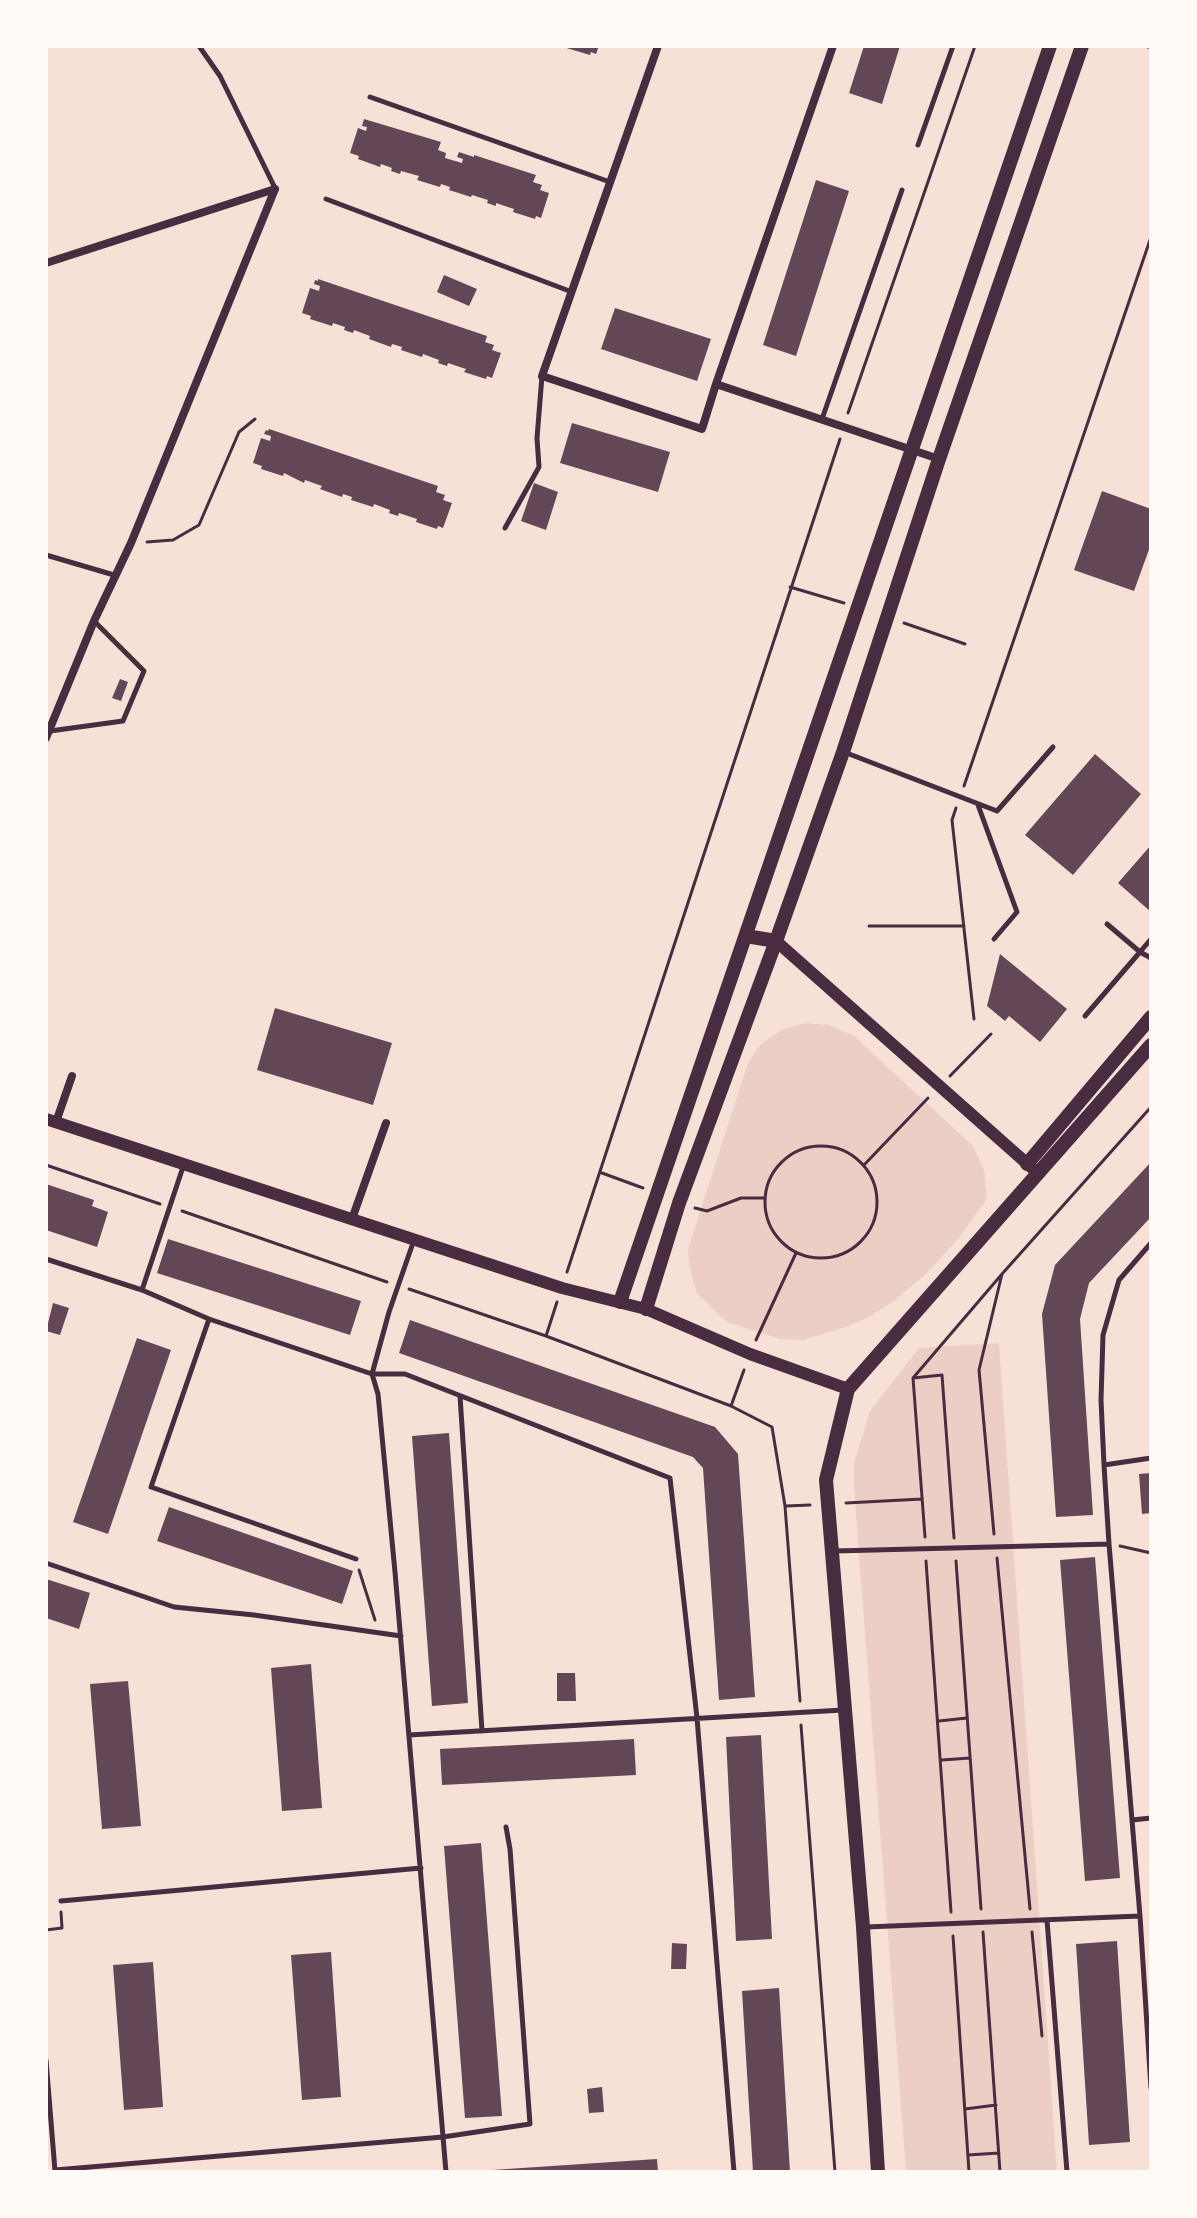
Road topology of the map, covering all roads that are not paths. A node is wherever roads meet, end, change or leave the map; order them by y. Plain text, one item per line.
1 (199, 46) edge
2 (658, 46) edge
3 (833, 46) edge
4 (953, 46) edge
5 (1050, 46) edge
6 (1082, 46) edge
7 (370, 97) dead end
8 (918, 145) dead end
9 (610, 182) junction
10 (275, 189) junction
11 (902, 190) dead end
12 (326, 199) dead end
13 (46, 263) edge
14 (572, 292) junction
15 (542, 376) junction
16 (716, 384) junction
17 (822, 419) junction
18 (912, 449) junction
19 (939, 459) junction
20 (505, 528) dead end
21 (46, 555) edge
22 (114, 575) junction
23 (94, 621) junction
24 (50, 715) edge
25 (47, 734) edge
26 (1053, 747) dead end
27 (843, 752) junction
28 (978, 804) junction
29 (1107, 924) dead end
30 (746, 936) junction
31 (994, 939) dead end
32 (1151, 939) edge
33 (776, 941) junction
34 (1140, 952) junction
35 (1151, 958) edge
36 (1085, 1016) dead end
37 (1151, 1017) edge
38 (1151, 1045) edge
39 (72, 1076) dead end
40 (51, 1121) edge
41 (386, 1123) dead end
42 (184, 1163) junction
43 (1032, 1168) junction
44 (352, 1219) junction
45 (414, 1239) junction
46 (1151, 1243) edge
47 (46, 1259) edge
48 (142, 1290) junction
49 (620, 1302) junction
50 (646, 1309) junction
51 (209, 1319) junction
52 (372, 1374) junction
53 (848, 1389) junction
54 (460, 1396) junction
55 (1151, 1458) edge
56 (1104, 1465) junction
57 (1109, 1544) junction
58 (830, 1551) junction
59 (356, 1559) road end
60 (46, 1563) edge
61 (401, 1636) junction
62 (844, 1710) junction
63 (697, 1718) junction
64 (482, 1731) junction
65 (409, 1735) junction
66 (1151, 1818) edge
67 (1132, 1820) junction
68 (506, 1827) dead end
69 (421, 1868) junction
70 (61, 1901) dead end
71 (1140, 1916) junction
72 (1047, 1920) junction
73 (863, 1927) junction
74 (46, 2060) edge
75 (1151, 2088) edge
76 (443, 2137) junction
77 (55, 2171) edge
78 (446, 2172) edge
79 (734, 2172) edge
80 (878, 2172) edge
81 (1067, 2172) edge

1 - 10 lane
2 - 9 street
3 - 16 street
4 - 8 lane
5 - 18 main road
6 - 19 main road
7 - 9 lane
9 - 14 street
10 - 13 street
10 - 22 street
11 - 17 lane
12 - 14 lane
14 - 15 street
15 - 16 street
15 - 20 lane
16 - 17 street
17 - 18 street
18 - 19 street
18 - 30 main road
19 - 27 main road
21 - 22 lane
22 - 23 street
23 - 24 street
23 - 25 lane
24 - 25 street
26 - 28 lane
27 - 28 lane
27 - 33 main road
28 - 31 lane
29 - 34 lane
30 - 33 main road
30 - 49 main road
32 - 34 lane
33 - 43 street
33 - 50 main road
34 - 35 lane
34 - 36 lane
37 - 43 main road
38 - 43 main road
39 - 40 street
40 - 42 street
41 - 44 street
42 - 44 street
42 - 48 lane
43 - 53 main road
44 - 45 street
45 - 49 street
45 - 52 lane
46 - 56 lane
47 - 48 lane
48 - 51 lane
49 - 50 street
50 - 53 street
51 - 52 lane
51 - 59 lane
52 - 54 lane
52 - 61 lane
53 - 58 main road
54 - 63 lane
54 - 64 lane
55 - 56 lane
56 - 57 lane
57 - 58 lane
57 - 67 lane
58 - 62 main road
60 - 61 lane
61 - 65 lane
62 - 63 lane
62 - 73 main road
63 - 64 lane
63 - 79 lane
64 - 65 lane
65 - 69 lane
66 - 67 lane
67 - 71 lane
68 - 76 lane
69 - 70 lane
69 - 76 lane
71 - 72 lane
71 - 75 lane
72 - 73 lane
72 - 81 lane
73 - 80 main road
74 - 77 lane
76 - 77 lane
76 - 78 lane

